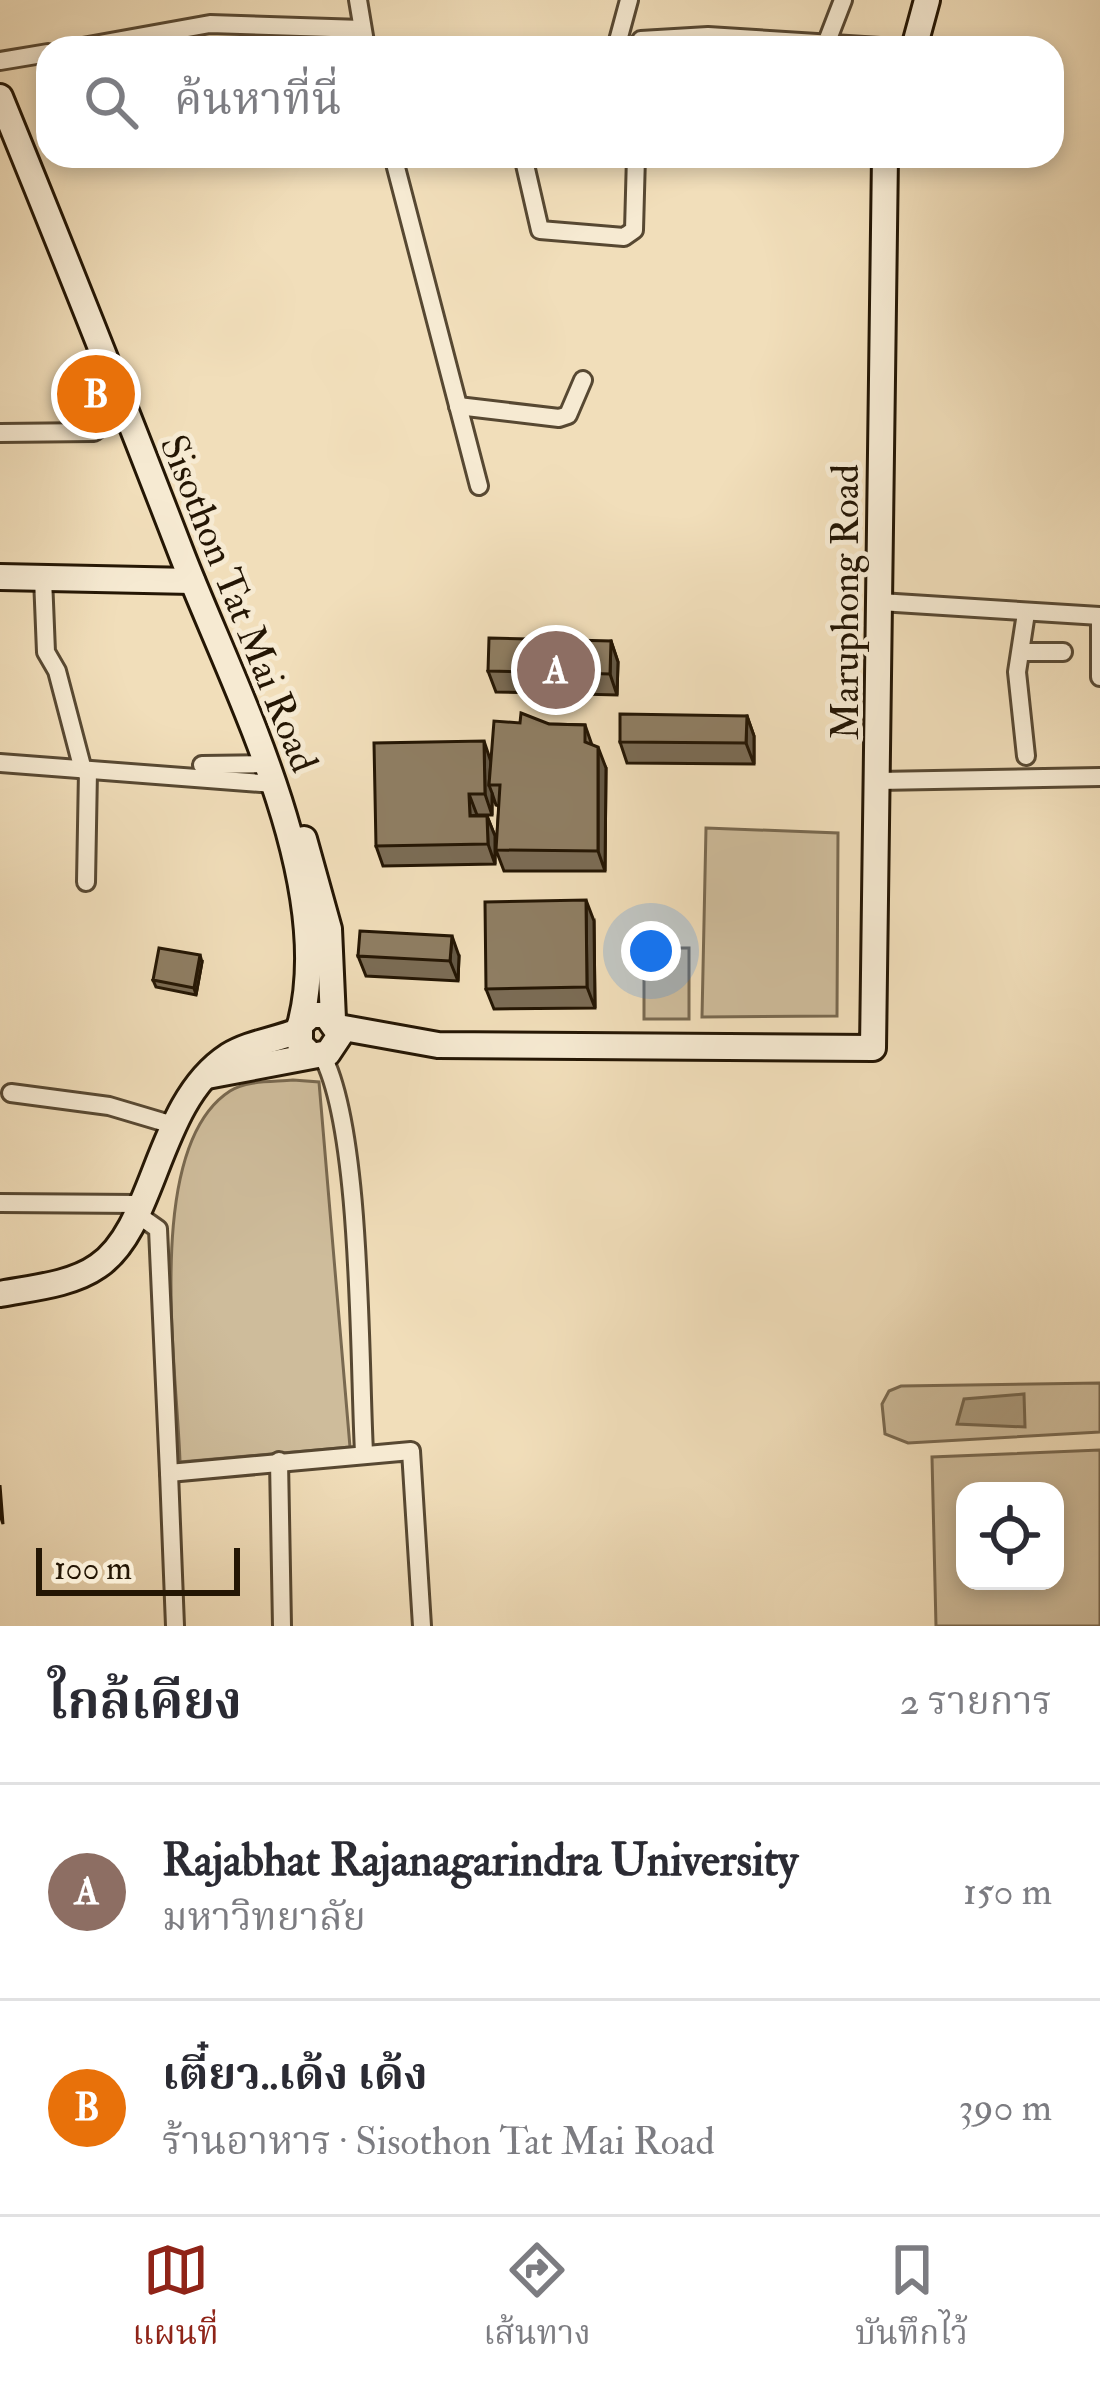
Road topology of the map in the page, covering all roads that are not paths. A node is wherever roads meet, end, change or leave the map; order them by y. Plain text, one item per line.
1 (358, 0) edge
2 (628, 0) edge
3 (843, 0) edge
4 (927, 0) edge
5 (362, 29) junction
6 (141, 36) edge
7 (363, 36) edge
8 (618, 36) edge
9 (829, 36) edge
10 (917, 36) edge
11 (36, 55) edge
12 (0, 61) edge
13 (0, 97) edge
14 (396, 168) edge
15 (526, 168) edge
16 (636, 168) edge
17 (885, 168) edge
18 (583, 380) dead end
19 (458, 406) junction
20 (124, 410) junction
21 (0, 433) edge
22 (479, 486) dead end
23 (0, 577) edge
24 (43, 578) junction
25 (192, 580) junction
26 (880, 602) junction
27 (1026, 613) junction
28 (1100, 616) edge
29 (1021, 652) junction
30 (1063, 652) dead end
31 (1100, 677) edge
32 (1026, 756) dead end
33 (0, 763) edge
34 (202, 765) dead end
35 (86, 771) junction
36 (1100, 777) edge
37 (878, 782) junction
38 (274, 784) junction
39 (86, 882) dead end
40 (319, 1037) junction
41 (11, 1093) dead end
42 (173, 1125) junction
43 (0, 1203) edge
44 (136, 1208) junction
45 (0, 1294) edge
46 (364, 1452) junction
47 (279, 1461) junction
48 (169, 1473) junction
49 (175, 1626) edge
50 (282, 1626) edge
51 (422, 1626) edge

1 - 5 street
2 - 8 street
3 - 9 street
4 - 10 main road
5 - 6 street
5 - 7 street
11 - 12 street
13 - 20 main road, Sisothon Tat Mai Road
14 - 19 street
15 - 16 street
17 - 26 main road, Maruphong Road
18 - 19 street
19 - 22 street
20 - 21 street
20 - 25 main road, Sisothon Tat Mai Road
23 - 24 main road
24 - 25 main road
24 - 35 street
25 - 38 main road, Sisothon Tat Mai Road
26 - 27 street
26 - 37 main road, Maruphong Road
27 - 28 street
27 - 29 street
28 - 31 street
29 - 30 street
29 - 32 street
33 - 35 street
34 - 38 street
35 - 38 street
35 - 39 street
36 - 37 street
37 - 40 main road, Maruphong Road
38 - 40 main road, Sisothon Tat Mai Road
40 - 42 main road
40 - 46 street
41 - 42 street
42 - 44 main road
43 - 44 street
44 - 45 main road
44 - 48 street
46 - 47 street
46 - 51 street
47 - 48 street
47 - 50 street
48 - 49 street

